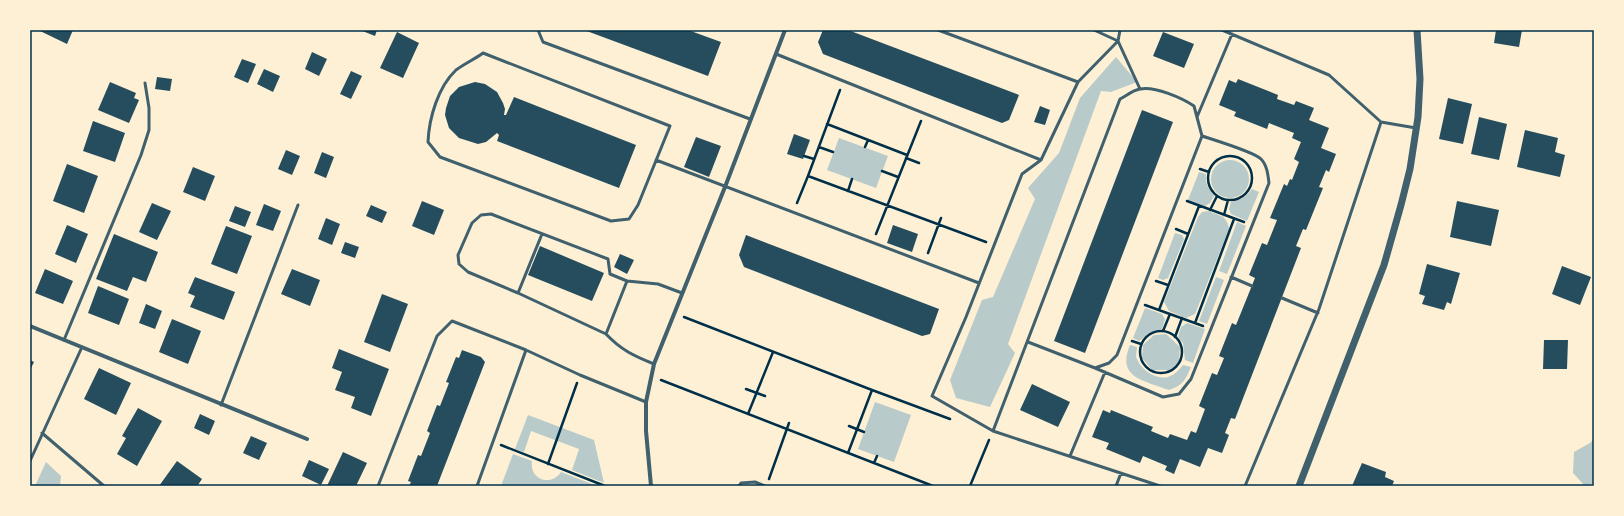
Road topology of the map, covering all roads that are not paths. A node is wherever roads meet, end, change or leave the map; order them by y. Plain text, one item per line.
1 (538, 30) edge
2 (785, 30) edge
3 (938, 30) edge
4 (1094, 30) edge
5 (1120, 30) edge
6 (1222, 30) edge
7 (1417, 30) edge
8 (1232, 34) junction
9 (1118, 41) junction
10 (776, 54) junction
11 (1078, 82) junction
12 (145, 83) dead end
13 (1140, 89) junction
14 (1197, 117) junction
15 (750, 119) junction
16 (1381, 122) junction
17 (1416, 128) junction
18 (1202, 136) junction
19 (656, 160) junction
20 (1040, 160) junction
21 (725, 187) junction
22 (298, 205) dead end
23 (542, 234) junction
24 (1231, 277) junction
25 (627, 281) junction
26 (979, 283) junction
27 (1252, 286) dead end
28 (518, 293) junction
29 (682, 293) junction
30 (1282, 298) dead end
31 (1318, 313) junction
32 (30, 326) edge
33 (606, 334) junction
34 (64, 340) junction
35 (1028, 342) junction
36 (82, 347) junction
37 (526, 350) junction
38 (654, 364) junction
39 (1094, 368) junction
40 (1105, 372) junction
41 (646, 402) junction
42 (221, 405) junction
43 (993, 431) junction
44 (42, 433) junction
45 (306, 439) dead end
46 (1070, 456) junction
47 (30, 461) edge
48 (1121, 473) junction
49 (104, 486) edge
50 (378, 486) edge
51 (478, 486) edge
52 (651, 486) edge
53 (739, 486) edge
54 (766, 486) edge
55 (1116, 486) edge
56 (1160, 486) edge
57 (1245, 486) edge
58 (1299, 486) edge

1 - 15 lane
2 - 10 street
3 - 11 lane
4 - 9 lane
5 - 9 lane
6 - 8 lane
7 - 17 street
8 - 14 lane
8 - 16 lane
9 - 11 lane
9 - 13 lane
10 - 15 street
10 - 20 lane
11 - 20 lane
12 - 34 lane
13 - 14 lane
13 - 35 lane
14 - 18 lane
15 - 21 street
16 - 17 lane
16 - 31 lane
17 - 58 street
18 - 24 lane
18 - 39 lane
19 - 19 lane
19 - 21 lane
20 - 26 lane
21 - 26 lane
21 - 29 street
22 - 42 lane
23 - 25 lane
23 - 28 lane
23 - 28 lane
24 - 27 lane
24 - 40 lane
25 - 29 lane
25 - 33 lane
26 - 43 lane
28 - 33 lane
29 - 38 street
30 - 31 lane
31 - 57 lane
32 - 34 street
33 - 38 lane
34 - 36 street
35 - 39 lane
35 - 43 lane
36 - 42 street
36 - 44 lane
37 - 41 lane
37 - 50 lane
37 - 51 lane
38 - 41 street
39 - 40 lane
40 - 46 lane
41 - 52 street
42 - 45 street
43 - 46 lane
44 - 47 lane
44 - 49 lane
46 - 48 lane
48 - 55 lane
48 - 56 lane
53 - 54 lane

